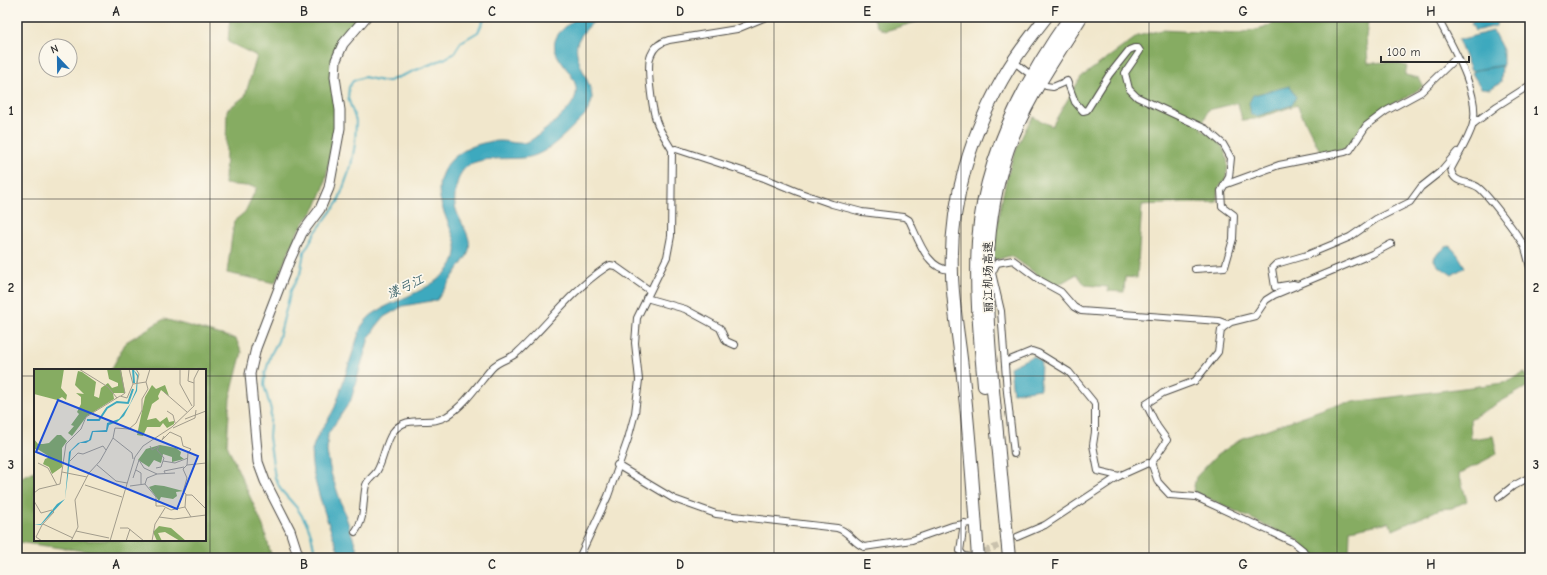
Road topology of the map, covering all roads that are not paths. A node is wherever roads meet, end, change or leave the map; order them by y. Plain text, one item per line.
1 (366, 17) edge
2 (766, 17) edge
3 (1046, 17) edge
4 (1070, 17) edge
5 (1081, 17) edge
6 (1437, 17) edge
7 (1457, 57) junction
8 (1014, 61) junction
9 (1027, 72) dead end
10 (1530, 85) edge
11 (1046, 86) dead end
12 (1473, 124) junction
13 (672, 150) junction
14 (1459, 151) junction
15 (1224, 185) junction
16 (1391, 244) dead end
17 (1530, 267) edge
18 (952, 270) junction
19 (1194, 270) dead end
20 (1298, 286) junction
21 (649, 290) junction
22 (646, 298) junction
23 (1227, 324) junction
24 (734, 345) dead end
25 (1005, 362) junction
26 (1014, 454) dead end
27 (1151, 464) junction
28 (617, 465) junction
29 (1119, 476) junction
30 (1530, 477) edge
31 (1499, 497) dead end
32 (970, 523) junction
33 (355, 532) dead end
34 (1017, 537) dead end
35 (299, 558) edge
36 (579, 558) edge
37 (974, 558) edge
38 (1000, 558) edge
39 (1009, 558) edge
40 (1307, 558) edge

1 - 35 main road
2 - 13 street
3 - 8 highway
4 - 38 highway, 丽江机场高速
5 - 39 highway, 丽江机场高速
6 - 7 street
7 - 12 street
7 - 15 street
8 - 9 street
8 - 18 highway
10 - 12 street
11 - 15 street
12 - 14 street
13 - 18 street
13 - 21 street
14 - 17 street
14 - 20 street
15 - 19 street
16 - 20 street
18 - 32 highway
20 - 23 street
21 - 22 street
21 - 33 street
22 - 24 street
22 - 28 street
23 - 25 street
23 - 27 street
25 - 26 street
25 - 29 street
27 - 29 street
27 - 40 street
28 - 32 street
28 - 36 street
29 - 34 street
30 - 31 street
32 - 37 highway
32 - 37 street

